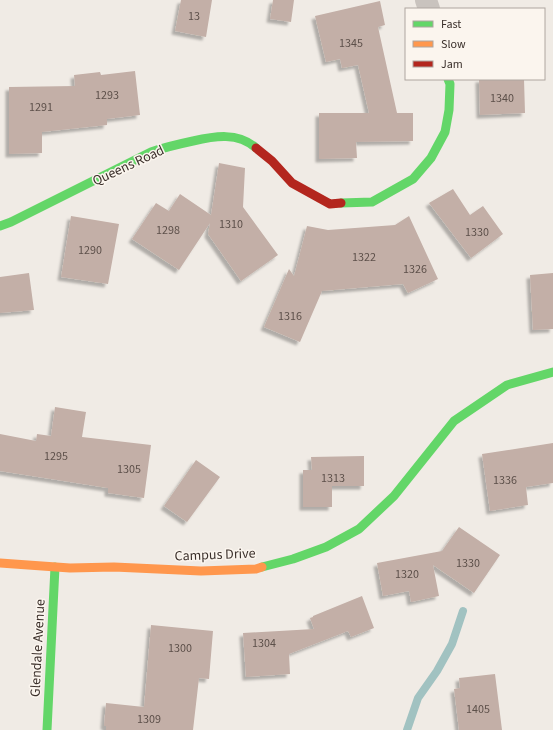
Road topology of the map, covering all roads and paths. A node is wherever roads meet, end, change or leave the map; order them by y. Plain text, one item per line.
1 (448, 80) edge
2 (0, 226) edge
3 (553, 372) edge
4 (0, 563) edge
5 (55, 567) junction
6 (46, 730) edge

1 - 2 street, Queens Road
3 - 5 street, Campus Drive
4 - 5 street, Campus Drive
5 - 6 street, Glendale Avenue

